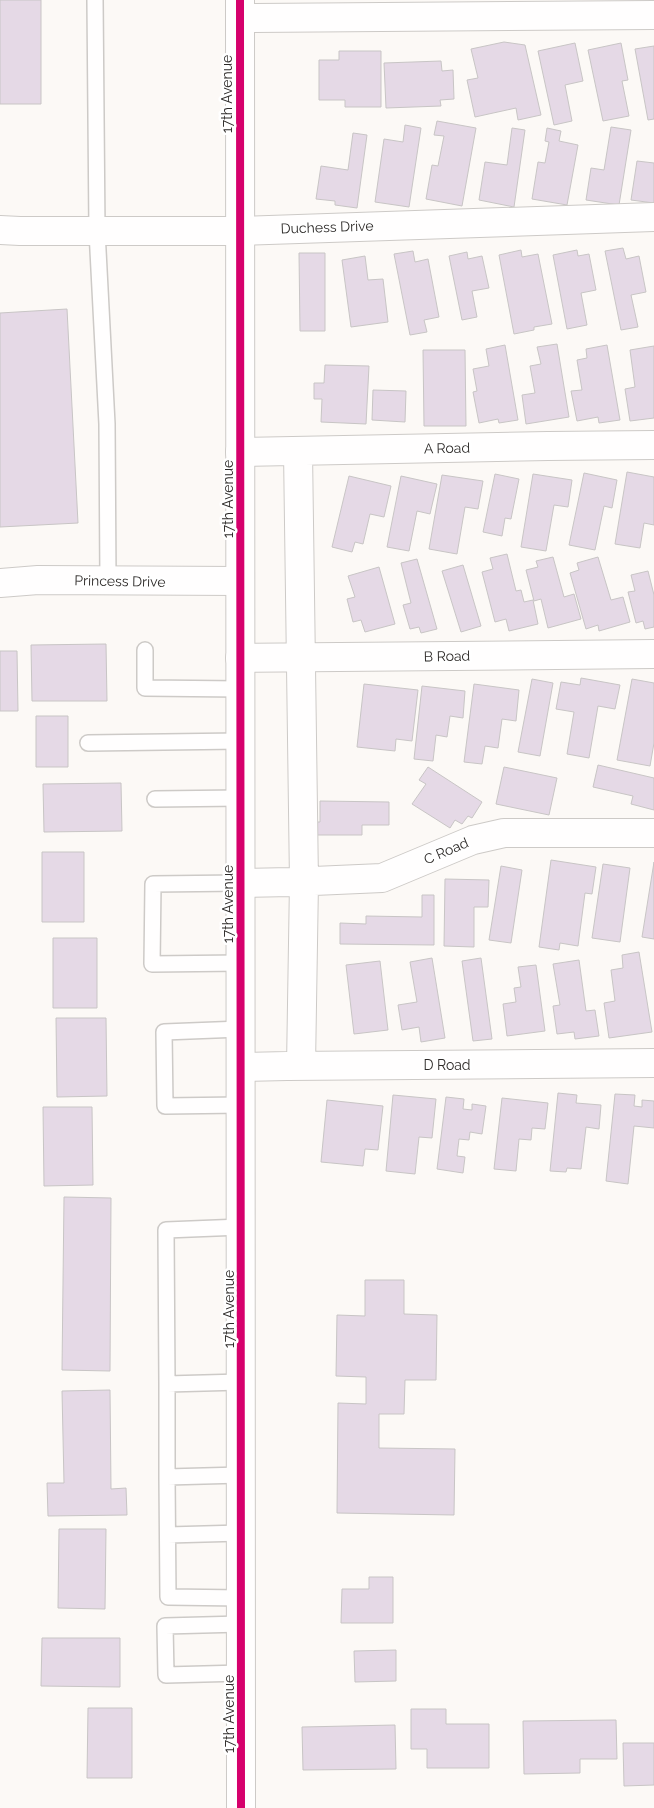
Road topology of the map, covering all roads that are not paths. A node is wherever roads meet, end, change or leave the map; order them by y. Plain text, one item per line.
1 (96, 0) edge
2 (240, 9) edge
3 (654, 15) edge
4 (654, 218) edge
5 (0, 230) edge
6 (97, 231) junction
7 (240, 231) junction
8 (654, 445) edge
9 (298, 451) junction
10 (240, 452) junction
11 (108, 580) junction
12 (240, 581) junction
13 (0, 583) edge
14 (145, 650) dead end
15 (654, 654) edge
16 (300, 657) junction
17 (240, 658) junction
18 (240, 689) junction
19 (240, 741) junction
20 (88, 743) dead end
21 (241, 798) junction
22 (155, 799) dead end
23 (654, 833) edge
24 (304, 882) junction
25 (241, 883) junction
26 (241, 963) junction
27 (241, 1029) junction
28 (654, 1063) edge
29 (301, 1066) junction
30 (241, 1068) junction
31 (241, 1105) junction
32 (241, 1227) junction
33 (241, 1382) junction
34 (167, 1384) junction
35 (241, 1475) junction
36 (167, 1477) junction
37 (241, 1533) junction
38 (168, 1535) junction
39 (241, 1611) junction
40 (242, 1674) junction
41 (241, 1808) edge

1 - 6 lane
2 - 3 street
2 - 7 street, 17th Avenue
4 - 7 street, Duchess Drive
5 - 6 street, Duchess Drive
6 - 7 street, Duchess Drive
6 - 11 lane
7 - 10 street, 17th Avenue
8 - 9 street, A Road
9 - 10 street, A Road
9 - 16 street
10 - 12 street, 17th Avenue
11 - 12 street, Princess Drive
11 - 13 street, Princess Drive
12 - 17 street, 17th Avenue
14 - 18 lane
15 - 16 street, B Road
16 - 17 street, B Road
16 - 24 street
17 - 18 street, 17th Avenue
18 - 19 street, 17th Avenue
19 - 20 lane
19 - 21 street, 17th Avenue
21 - 22 lane
21 - 25 street, 17th Avenue
23 - 24 street, C Road
24 - 25 street, C Road
24 - 29 street
25 - 26 street, 17th Avenue
25 - 26 lane
26 - 27 street, 17th Avenue
27 - 30 street, 17th Avenue
27 - 31 lane
28 - 29 street, D Road
29 - 30 street, D Road
30 - 31 street, 17th Avenue
31 - 32 street, 17th Avenue
32 - 33 street, 17th Avenue
32 - 34 lane
33 - 34 lane
33 - 35 street, 17th Avenue
34 - 36 lane
35 - 36 lane
35 - 37 street, 17th Avenue
36 - 38 lane
37 - 38 lane
37 - 39 street, 17th Avenue
38 - 39 lane
39 - 40 street, 17th Avenue
39 - 40 lane
40 - 41 street, 17th Avenue

